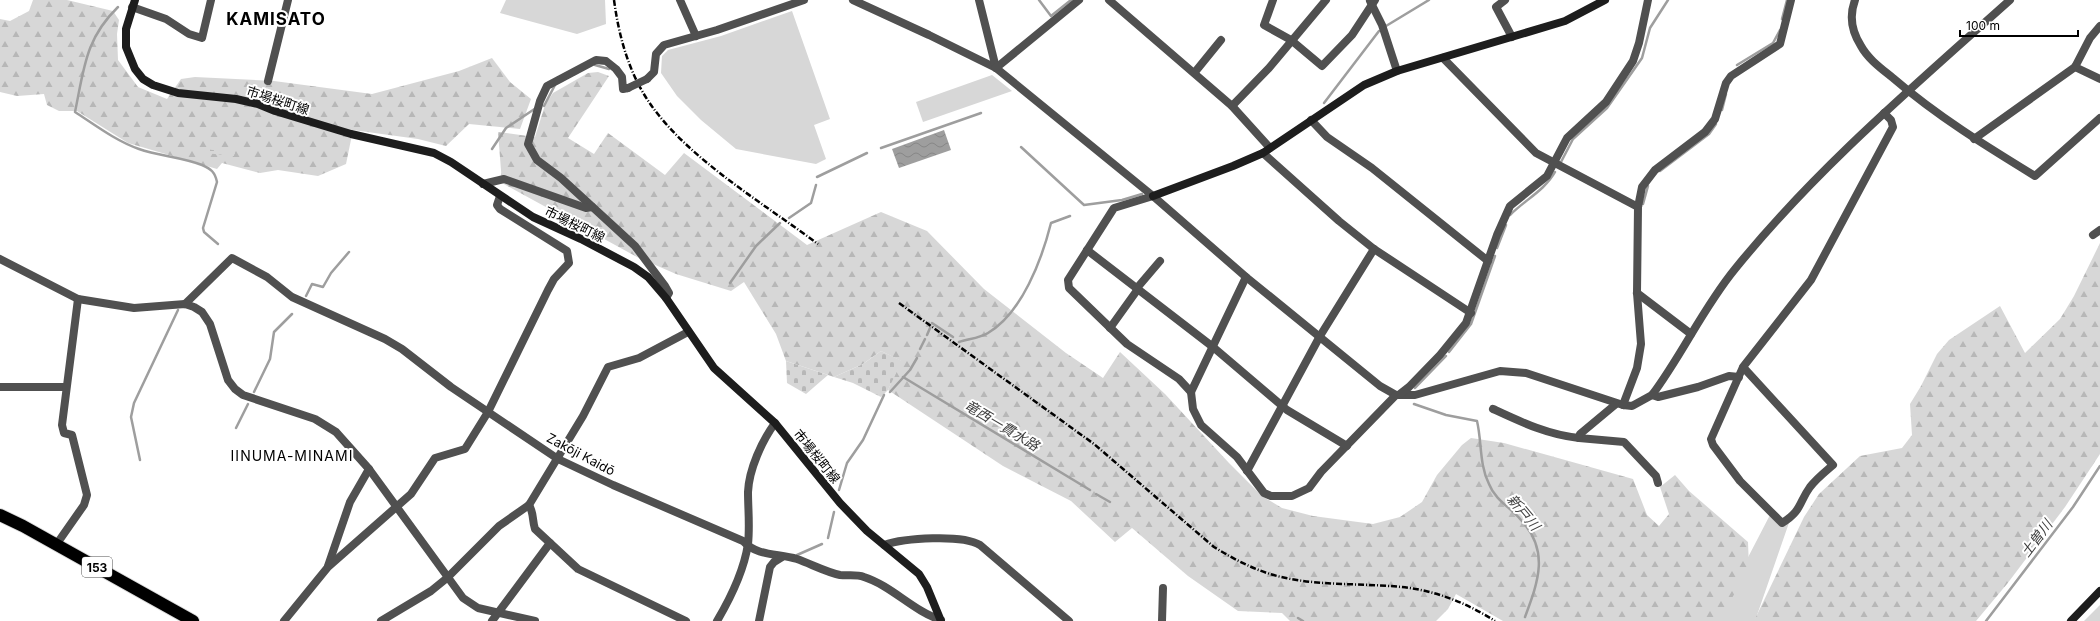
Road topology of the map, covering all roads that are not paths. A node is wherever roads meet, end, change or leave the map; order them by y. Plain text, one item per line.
1 (211, 0) edge
2 (288, 0) edge
3 (680, 0) edge
4 (804, 0) edge
5 (853, 0) edge
6 (979, 0) edge
7 (1079, 0) edge
8 (1109, 0) edge
9 (1273, 0) edge
10 (1326, 0) edge
11 (1505, 0) edge
12 (1605, 0) edge
13 (1648, 0) edge
14 (1791, 0) edge
15 (1855, 0) edge
16 (2010, 0) edge
17 (1372, 1) edge
18 (133, 4) edge
19 (2100, 26) edge
20 (696, 36) junction
21 (1512, 37) junction
22 (1221, 40) dead end
23 (1291, 40) junction
24 (1443, 58) junction
25 (2075, 67) junction
26 (996, 68) junction
27 (1397, 71) junction
28 (1195, 72) junction
29 (2100, 79) edge
30 (268, 81) dead end
31 (1908, 92) junction
32 (1232, 106) junction
33 (1884, 113) junction
34 (2100, 118) edge
35 (1311, 120) junction
36 (1974, 139) junction
37 (1270, 148) junction
38 (1263, 153) junction
39 (1554, 164) junction
40 (483, 184) junction
41 (500, 196) junction
42 (1153, 196) junction
43 (1638, 207) junction
44 (592, 208) junction
45 (2100, 230) edge
46 (2092, 235) dead end
47 (1374, 249) junction
48 (1087, 250) junction
49 (0, 259) edge
50 (1160, 261) dead end
51 (1488, 261) junction
52 (1246, 277) junction
53 (1138, 288) junction
54 (1637, 293) junction
55 (666, 298) junction
56 (78, 299) junction
57 (185, 304) junction
58 (1471, 313) junction
59 (1110, 328) junction
60 (688, 332) junction
61 (1691, 334) junction
62 (1320, 336) junction
63 (1213, 347) junction
64 (1743, 367) junction
65 (1739, 377) junction
66 (0, 387) edge
67 (66, 387) junction
68 (1191, 392) junction
69 (1398, 394) junction
70 (1652, 395) junction
71 (1619, 404) junction
72 (1282, 406) junction
73 (1493, 408) dead end
74 (488, 412) junction
75 (775, 423) junction
76 (1579, 438) junction
77 (1347, 446) junction
78 (558, 459) junction
79 (369, 469) junction
80 (1247, 471) junction
81 (1658, 483) dead end
82 (529, 505) junction
83 (396, 507) junction
84 (0, 515) edge
85 (550, 543) junction
86 (56, 545) junction
87 (747, 545) junction
88 (884, 545) junction
89 (782, 557) junction
90 (328, 567) junction
91 (447, 578) junction
92 (1163, 588) dead end
93 (2100, 591) edge
94 (497, 613) junction
95 (192, 621) edge
96 (284, 621) edge
97 (381, 621) edge
98 (492, 621) edge
99 (535, 621) edge
100 (686, 621) edge
101 (717, 621) edge
102 (759, 621) edge
103 (941, 621) edge
104 (1069, 621) edge
105 (1162, 621) edge
106 (2071, 621) edge

1 - 18 street
2 - 30 street
3 - 20 street
4 - 20 street
5 - 26 street
6 - 26 street
7 - 26 street
8 - 28 street
9 - 23 street
10 - 23 street
11 - 21 street
12 - 21 main road
13 - 39 street
14 - 43 street
15 - 31 street
16 - 31 street
17 - 23 street
17 - 27 street
18 - 40 main road, 市場桜町線
19 - 25 street
20 - 44 street, bridge
21 - 24 main road
22 - 28 street
23 - 32 street
24 - 27 main road
24 - 39 street
25 - 29 street
25 - 36 street
26 - 42 street
27 - 35 main road
28 - 32 street
31 - 33 street
31 - 36 street
32 - 37 street
33 - 61 street
33 - 64 street
34 - 36 street
35 - 37 main road
35 - 51 street
37 - 38 main road
38 - 42 main road
38 - 47 street
39 - 43 street
39 - 51 street
40 - 41 main road, 市場桜町線
40 - 44 street
41 - 55 main road, 市場桜町線
41 - 74 street
42 - 48 street
42 - 52 street
43 - 54 street
44 - 55 street
45 - 46 street
47 - 58 street
47 - 62 street
48 - 53 street
48 - 59 street
49 - 56 street
50 - 53 street
51 - 58 street
52 - 62 street
52 - 63 street
53 - 59 street
53 - 63 street
54 - 61 street
54 - 71 street
55 - 60 main road, 市場桜町線
56 - 57 street
56 - 67 street
57 - 74 street, Zakōji Kaidō
57 - 79 street
58 - 69 street
59 - 68 street
60 - 75 main road, 市場桜町線
60 - 78 street
61 - 70 street
62 - 69 street
62 - 72 street
63 - 68 street
63 - 72 street
64 - 65 street
64 - 65 street
65 - 70 street
66 - 67 street
67 - 86 street
68 - 80 street
69 - 71 street
69 - 77 street
70 - 71 street
71 - 76 street
72 - 77 street
72 - 80 street
73 - 76 street
74 - 78 street, Zakōji Kaidō
74 - 83 street
75 - 87 street
75 - 88 main road, 市場桜町線
76 - 81 street
77 - 80 street
78 - 82 street
78 - 87 street, Zakōji Kaidō
79 - 83 street
79 - 90 street
82 - 85 street
82 - 91 street
83 - 90 street
83 - 91 street
84 - 86 highway, 153
85 - 94 street
85 - 100 street
86 - 95 highway, 153
87 - 89 street, Zakōji Kaidō
87 - 101 street
88 - 103 main road, 市場桜町線
88 - 104 street
89 - 102 street
89 - 103 street, Zakōji Kaidō
90 - 96 street
91 - 94 street
91 - 97 street
92 - 105 street
93 - 106 main road
94 - 98 street
94 - 99 street

